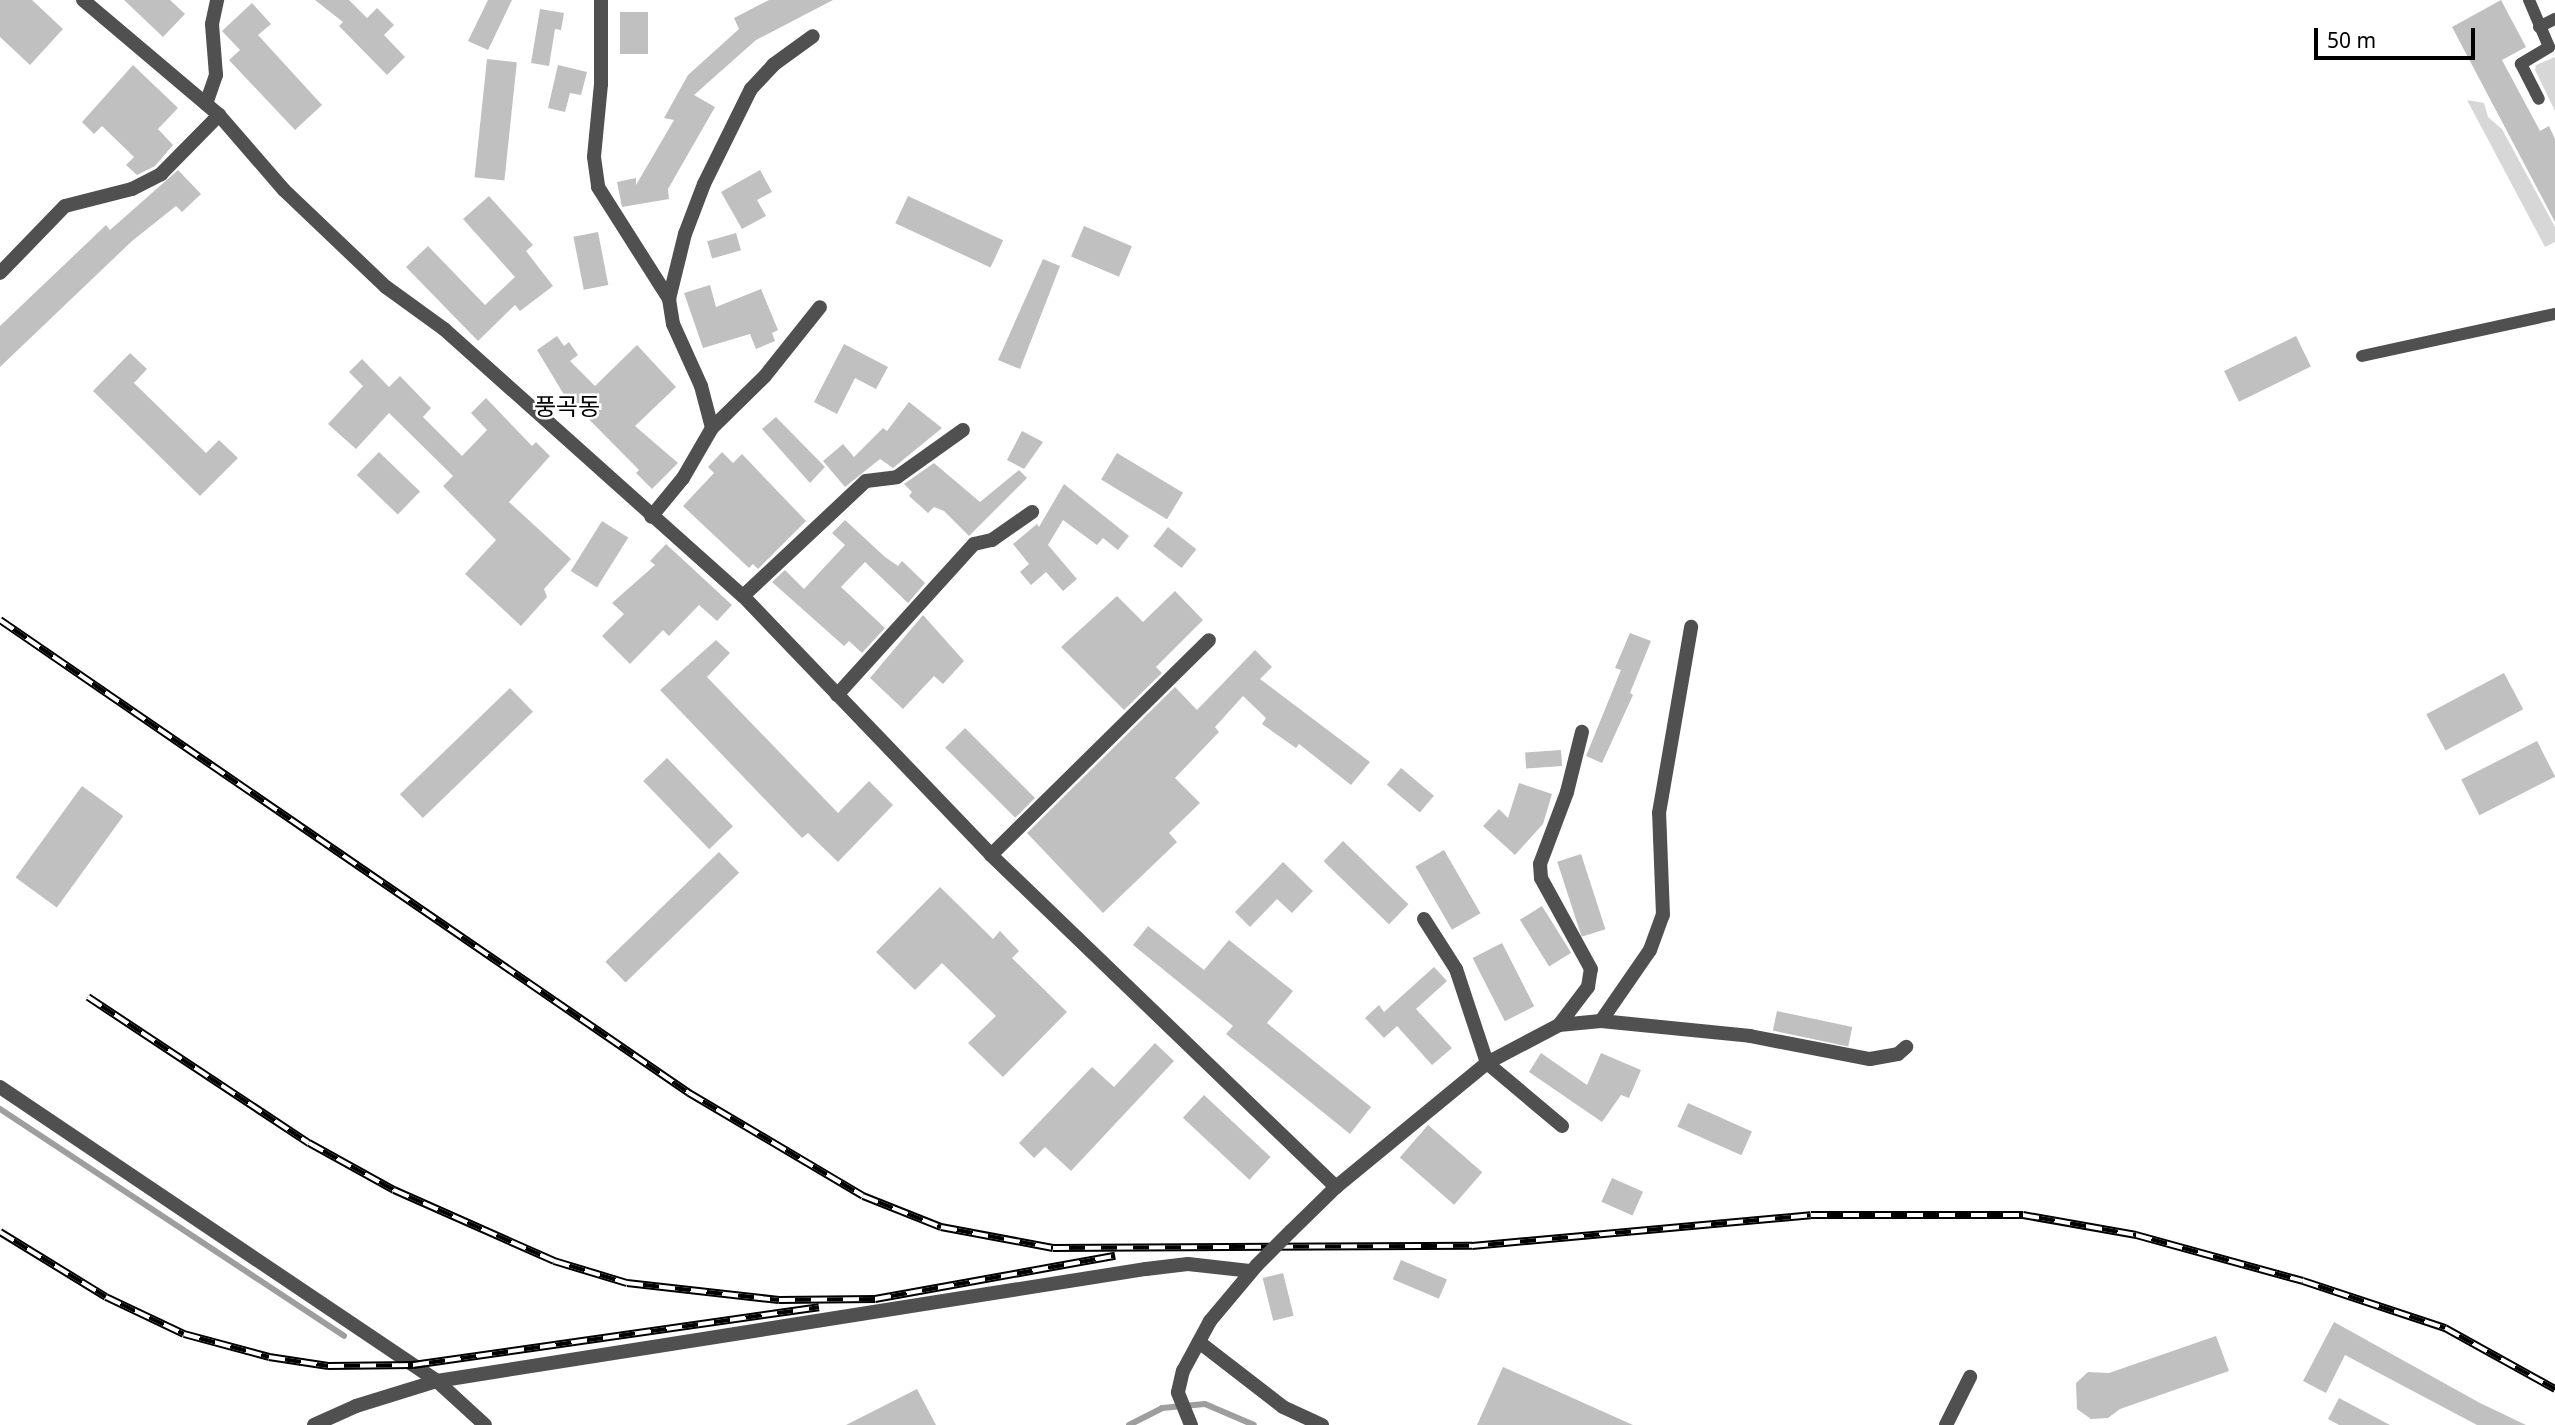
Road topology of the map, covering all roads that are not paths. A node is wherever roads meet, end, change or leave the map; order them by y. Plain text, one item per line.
1 (83, 0) edge
2 (216, 0) edge
3 (601, 0) edge
4 (2529, 0) edge
5 (2555, 19) edge
6 (2539, 27) junction
7 (813, 36) dead end
8 (2539, 99) dead end
9 (206, 104) junction
10 (219, 116) junction
11 (0, 273) edge
12 (669, 299) junction
13 (820, 307) dead end
14 (2555, 314) edge
15 (2362, 356) dead end
16 (712, 428) junction
17 (963, 430) dead end
18 (1032, 512) dead end
19 (651, 517) junction
20 (743, 596) junction
21 (1691, 627) dead end
22 (1209, 639) dead end
23 (837, 695) junction
24 (1582, 732) dead end
25 (991, 855) junction
26 (1424, 919) dead end
27 (1601, 1021) junction
28 (1559, 1025) junction
29 (1906, 1047) dead end
30 (1487, 1063) junction
31 (0, 1087) edge
32 (1562, 1126) dead end
33 (1336, 1187) junction
34 (1253, 1268) junction
35 (1199, 1342) junction
36 (1970, 1377) dead end
37 (437, 1381) junction
38 (1185, 1421) edge
39 (314, 1425) edge
40 (485, 1425) edge
41 (1322, 1425) edge
42 (1946, 1425) edge

1 - 9 street
2 - 9 street
3 - 12 street
4 - 6 lane
5 - 6 lane
6 - 8 lane
7 - 12 street
9 - 10 street
10 - 11 street
10 - 19 street
12 - 16 street
13 - 16 street
14 - 15 lane
16 - 19 street
17 - 20 street
18 - 23 street
19 - 20 street
20 - 23 street
21 - 27 street
22 - 25 street
23 - 25 street
24 - 28 street
25 - 33 street
26 - 30 street
27 - 28 street
27 - 29 street
28 - 30 street
30 - 32 street
30 - 33 street
31 - 37 street
33 - 34 street, bridge
34 - 35 street
34 - 37 street
35 - 38 street
35 - 41 street
36 - 42 street
37 - 39 street
37 - 40 street

